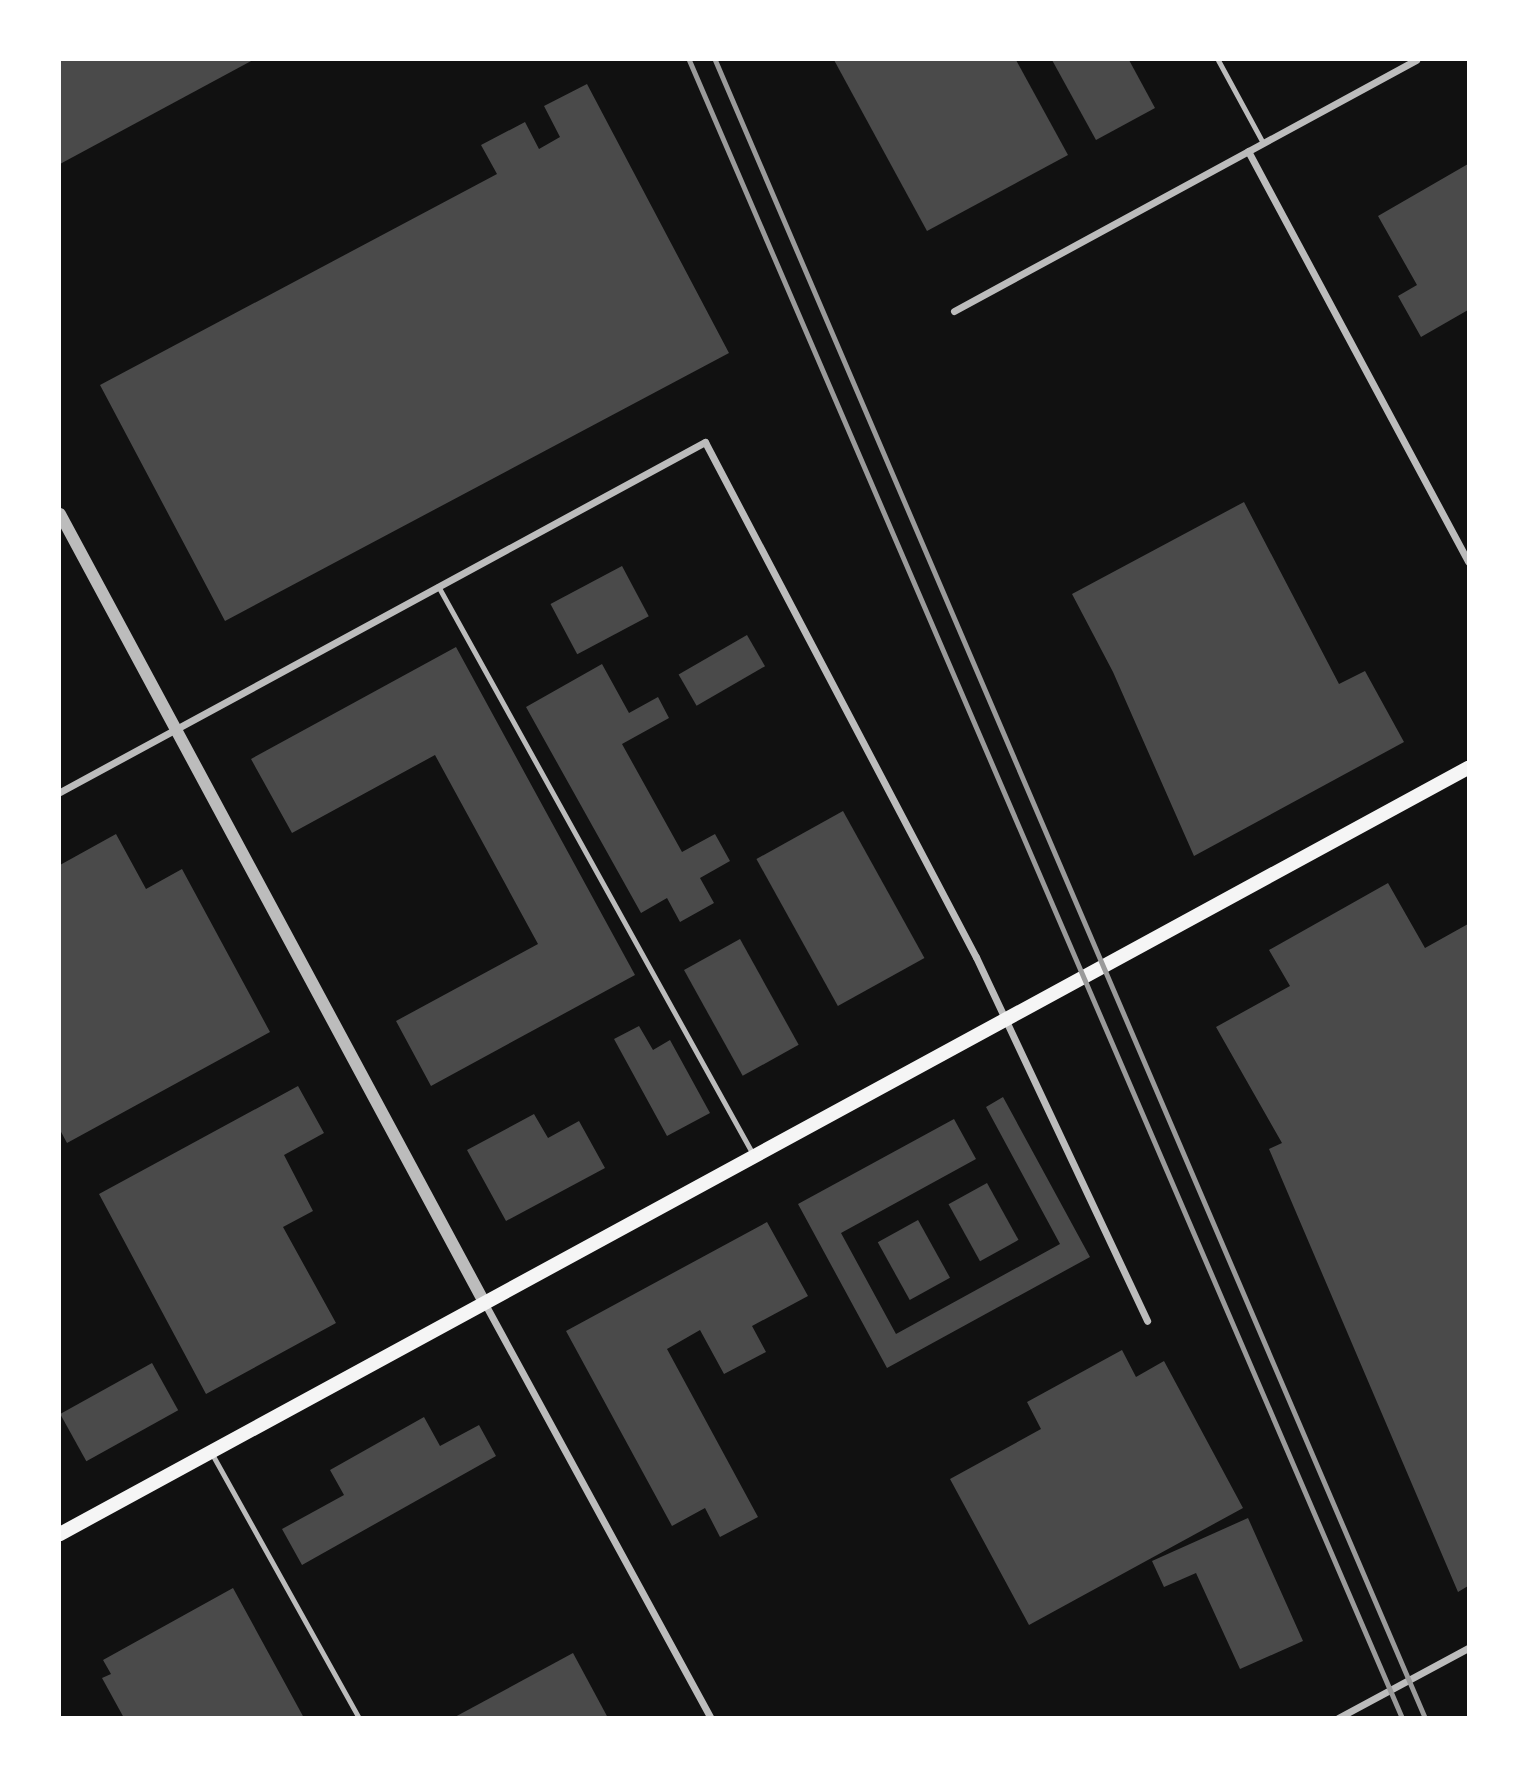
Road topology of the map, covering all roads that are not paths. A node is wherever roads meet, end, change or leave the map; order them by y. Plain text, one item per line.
1 (1218, 60) edge
2 (1416, 60) edge
3 (1263, 143) junction
4 (1248, 151) junction
5 (954, 311) dead end
6 (60, 514) edge
7 (1468, 562) edge
8 (438, 586) junction
9 (173, 729) junction
10 (1468, 768) edge
11 (60, 792) edge
12 (1005, 1020) junction
13 (754, 1156) junction
14 (485, 1304) junction
15 (1147, 1321) dead end
16 (212, 1454) junction
17 (60, 1534) edge
18 (1468, 1648) edge
19 (359, 1717) edge
20 (711, 1717) edge
21 (1338, 1717) edge

1 - 3 lane
2 - 3 street
3 - 4 street
4 - 5 street
4 - 7 street
6 - 9 street
8 - 9 street
8 - 12 street
8 - 13 lane
9 - 11 street
9 - 14 street
10 - 12 main road
12 - 13 main road
12 - 15 street
13 - 14 main road
14 - 16 main road
14 - 20 street
16 - 17 main road
16 - 19 lane
18 - 21 street

